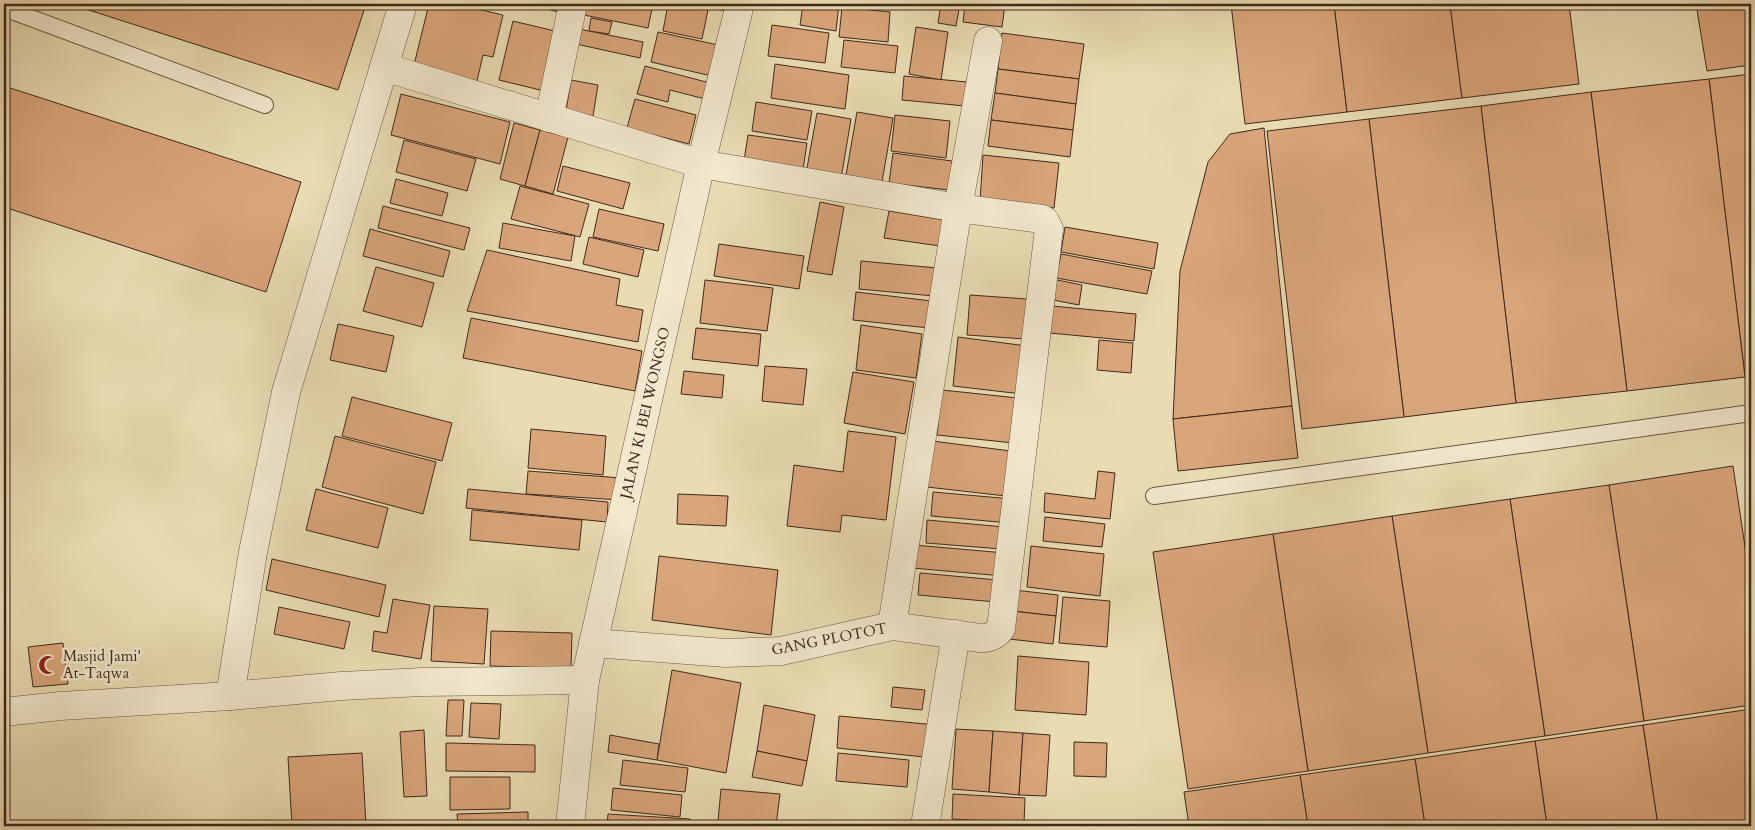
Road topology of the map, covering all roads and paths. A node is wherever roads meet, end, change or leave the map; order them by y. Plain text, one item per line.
1 (403, 4) edge
2 (573, 4) edge
3 (740, 4) edge
4 (4, 8) edge
5 (988, 40) dead end
6 (384, 67) junction
7 (265, 105) dead end
8 (549, 118) junction
9 (700, 164) junction
10 (958, 208) junction
11 (1751, 413) edge
12 (1154, 496) dead end
13 (892, 626) junction
14 (956, 634) junction
15 (593, 643) junction
16 (585, 680) junction
17 (230, 696) junction
18 (4, 712) edge
19 (570, 826) edge
20 (926, 826) edge

1 - 6 street
2 - 8 street
3 - 9 street, JALAN KI BEI WONGSO
4 - 7 lane
5 - 10 street
6 - 8 street
6 - 17 street
8 - 9 street
9 - 10 street
9 - 15 street, JALAN KI BEI WONGSO
10 - 13 street
10 - 14 street, GANG PLOTOT
11 - 12 lane
13 - 14 street, GANG PLOTOT
13 - 15 street, GANG PLOTOT
14 - 20 street
15 - 16 street, JALAN KI BEI WONGSO
16 - 17 street
16 - 19 street, JALAN KI BEI WONGSO
17 - 18 street

